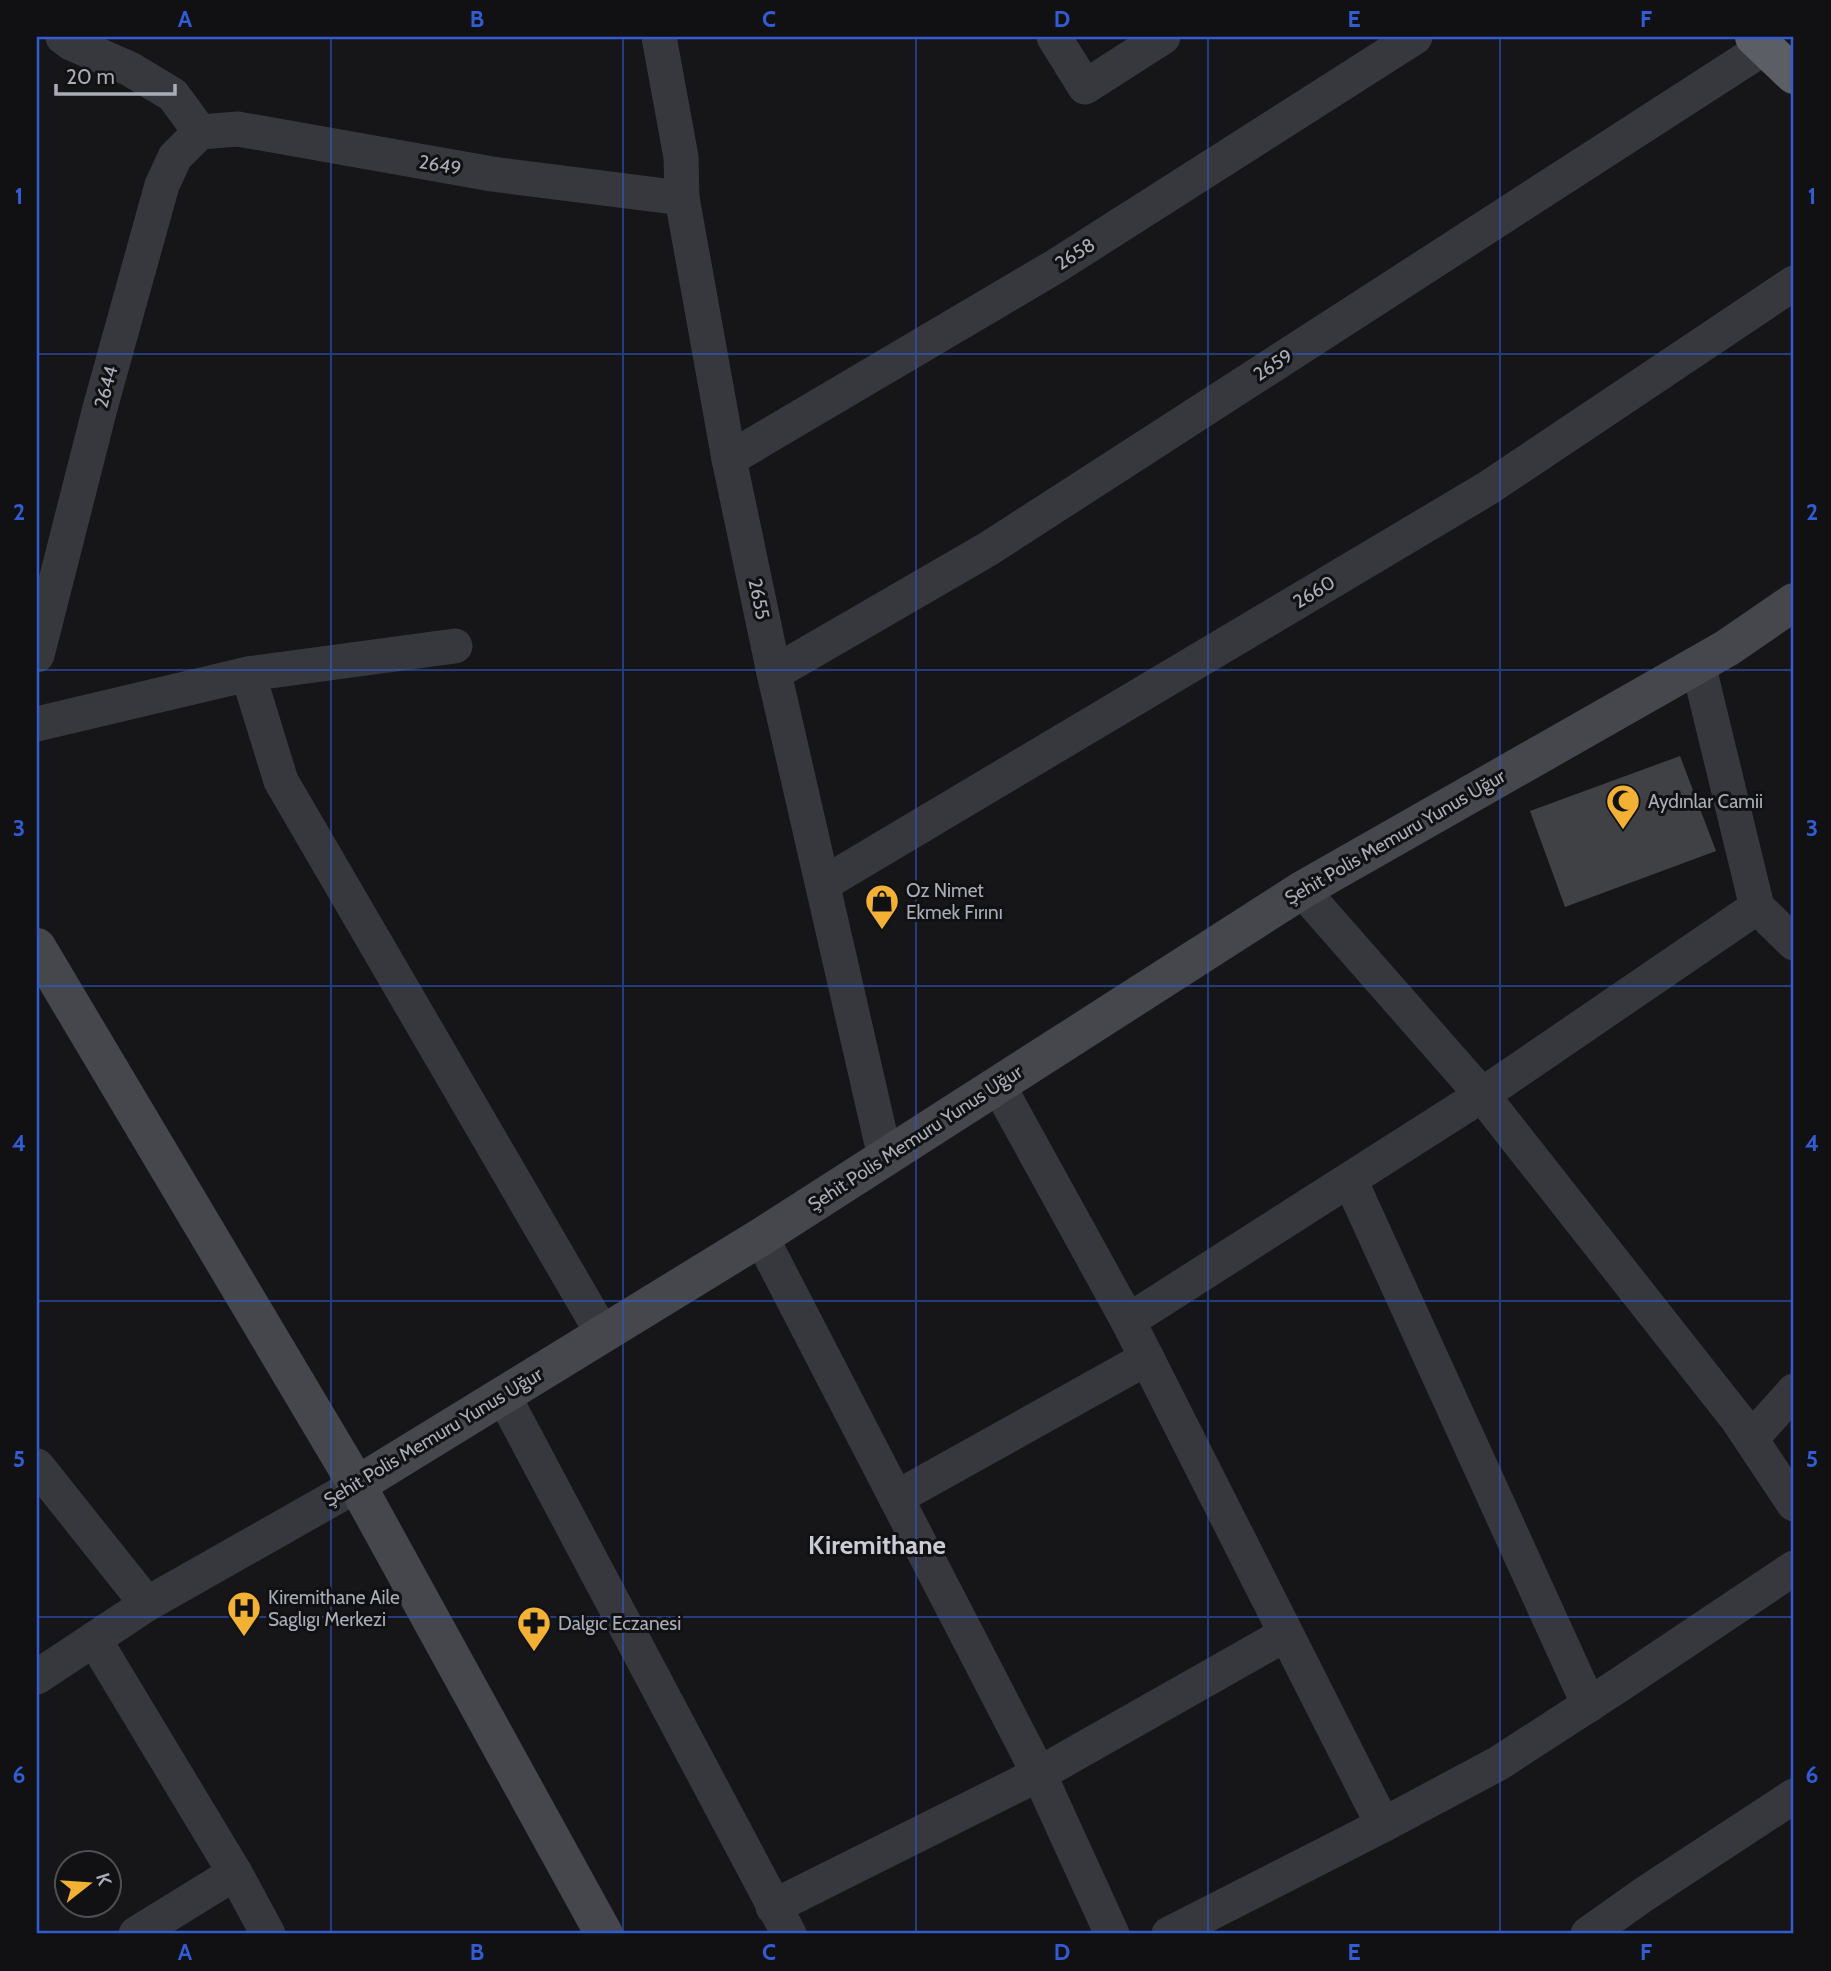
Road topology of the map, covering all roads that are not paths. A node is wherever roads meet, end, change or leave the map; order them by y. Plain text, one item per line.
1 (63, 37) edge
2 (659, 37) edge
3 (1054, 37) edge
4 (1163, 37) edge
5 (1415, 37) edge
6 (1760, 42) edge
7 (1794, 75) edge
8 (200, 132) junction
9 (682, 198) junction
10 (1794, 283) edge
11 (729, 459) junction
12 (1794, 602) edge
13 (455, 646) dead end
14 (37, 655) edge
15 (1699, 664) junction
16 (774, 673) junction
17 (248, 674) junction
18 (37, 724) edge
19 (823, 884) junction
20 (1302, 890) junction
21 (1757, 907) junction
22 (1794, 943) edge
23 (37, 947) edge
24 (998, 1085) junction
25 (1482, 1095) junction
26 (885, 1157) junction
27 (1350, 1180) junction
28 (761, 1237) junction
29 (1128, 1321) junction
30 (603, 1334) junction
31 (1147, 1358) junction
32 (1794, 1391) edge
33 (503, 1395) junction
34 (1751, 1438) junction
35 (37, 1465) edge
36 (357, 1485) junction
37 (897, 1498) junction
38 (1794, 1504) edge
39 (1794, 1568) edge
40 (147, 1604) junction
41 (1286, 1634) junction
42 (94, 1639) junction
43 (37, 1677) edge
44 (1589, 1705) junction
45 (1039, 1774) junction
46 (1794, 1796) edge
47 (1384, 1825) junction
48 (235, 1873) junction
49 (781, 1920) edge
50 (136, 1934) edge
51 (268, 1934) edge
52 (604, 1934) edge
53 (1112, 1934) edge
54 (1169, 1934) edge
55 (1588, 1934) edge

1 - 8 street
2 - 9 street, 2655
3 - 4 street
5 - 11 street, 2658
6 - 7 highway
6 - 16 street, 2659
8 - 9 street, 2649
8 - 14 street, 2644
9 - 11 street, 2655
10 - 19 street, 2660
11 - 16 street, 2655
12 - 15 main road, Şehit Polis Memuru Yunus Uğur
13 - 17 street
15 - 20 main road, Şehit Polis Memuru Yunus Uğur
15 - 21 street
16 - 19 street, 2655
17 - 18 street
17 - 30 street
19 - 26 street, 2655
20 - 24 main road, Şehit Polis Memuru Yunus Uğur
20 - 25 street
21 - 22 street
21 - 25 street
23 - 36 main road
24 - 26 main road, Şehit Polis Memuru Yunus Uğur
24 - 29 street
25 - 27 street
25 - 34 street
26 - 28 main road, Şehit Polis Memuru Yunus Uğur
27 - 29 street
27 - 44 street
28 - 30 main road, Şehit Polis Memuru Yunus Uğur
28 - 37 street
29 - 31 street
30 - 33 main road, Şehit Polis Memuru Yunus Uğur
31 - 37 street
31 - 41 street
32 - 34 street
33 - 36 main road, Şehit Polis Memuru Yunus Uğur
33 - 49 street
34 - 38 street
35 - 40 street
36 - 40 street, Şehit Polis Memuru Yunus Uğur
36 - 52 main road
37 - 45 street
39 - 44 street
40 - 42 street, Şehit Polis Memuru Yunus Uğur
41 - 45 street
41 - 47 street
42 - 43 street, Şehit Polis Memuru Yunus Uğur
42 - 48 street
44 - 47 street
45 - 49 street
45 - 53 street
46 - 55 street
47 - 54 street
48 - 50 street
48 - 51 street

